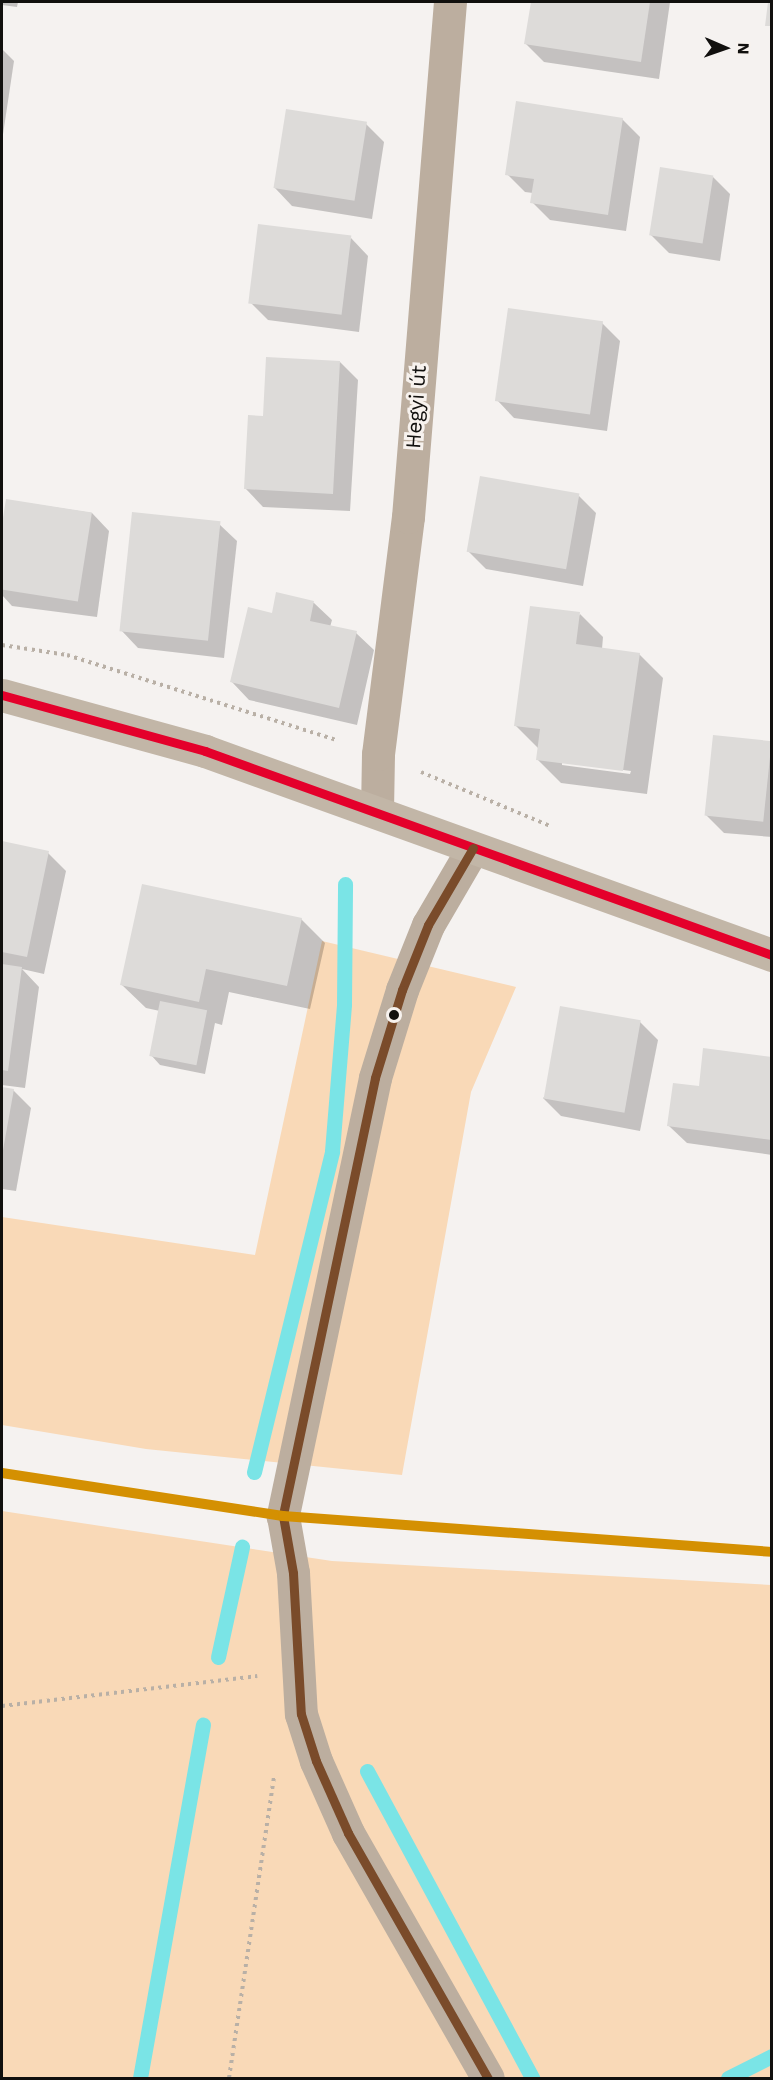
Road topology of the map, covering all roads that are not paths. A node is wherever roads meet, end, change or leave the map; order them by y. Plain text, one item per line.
1 (450, 2) edge
2 (2, 695) edge
3 (377, 811) junction
4 (473, 848) junction
5 (771, 955) edge
6 (488, 2079) edge

1 - 3 street, Hegyi út
2 - 3 main road
3 - 4 main road
4 - 5 main road
4 - 6 street

